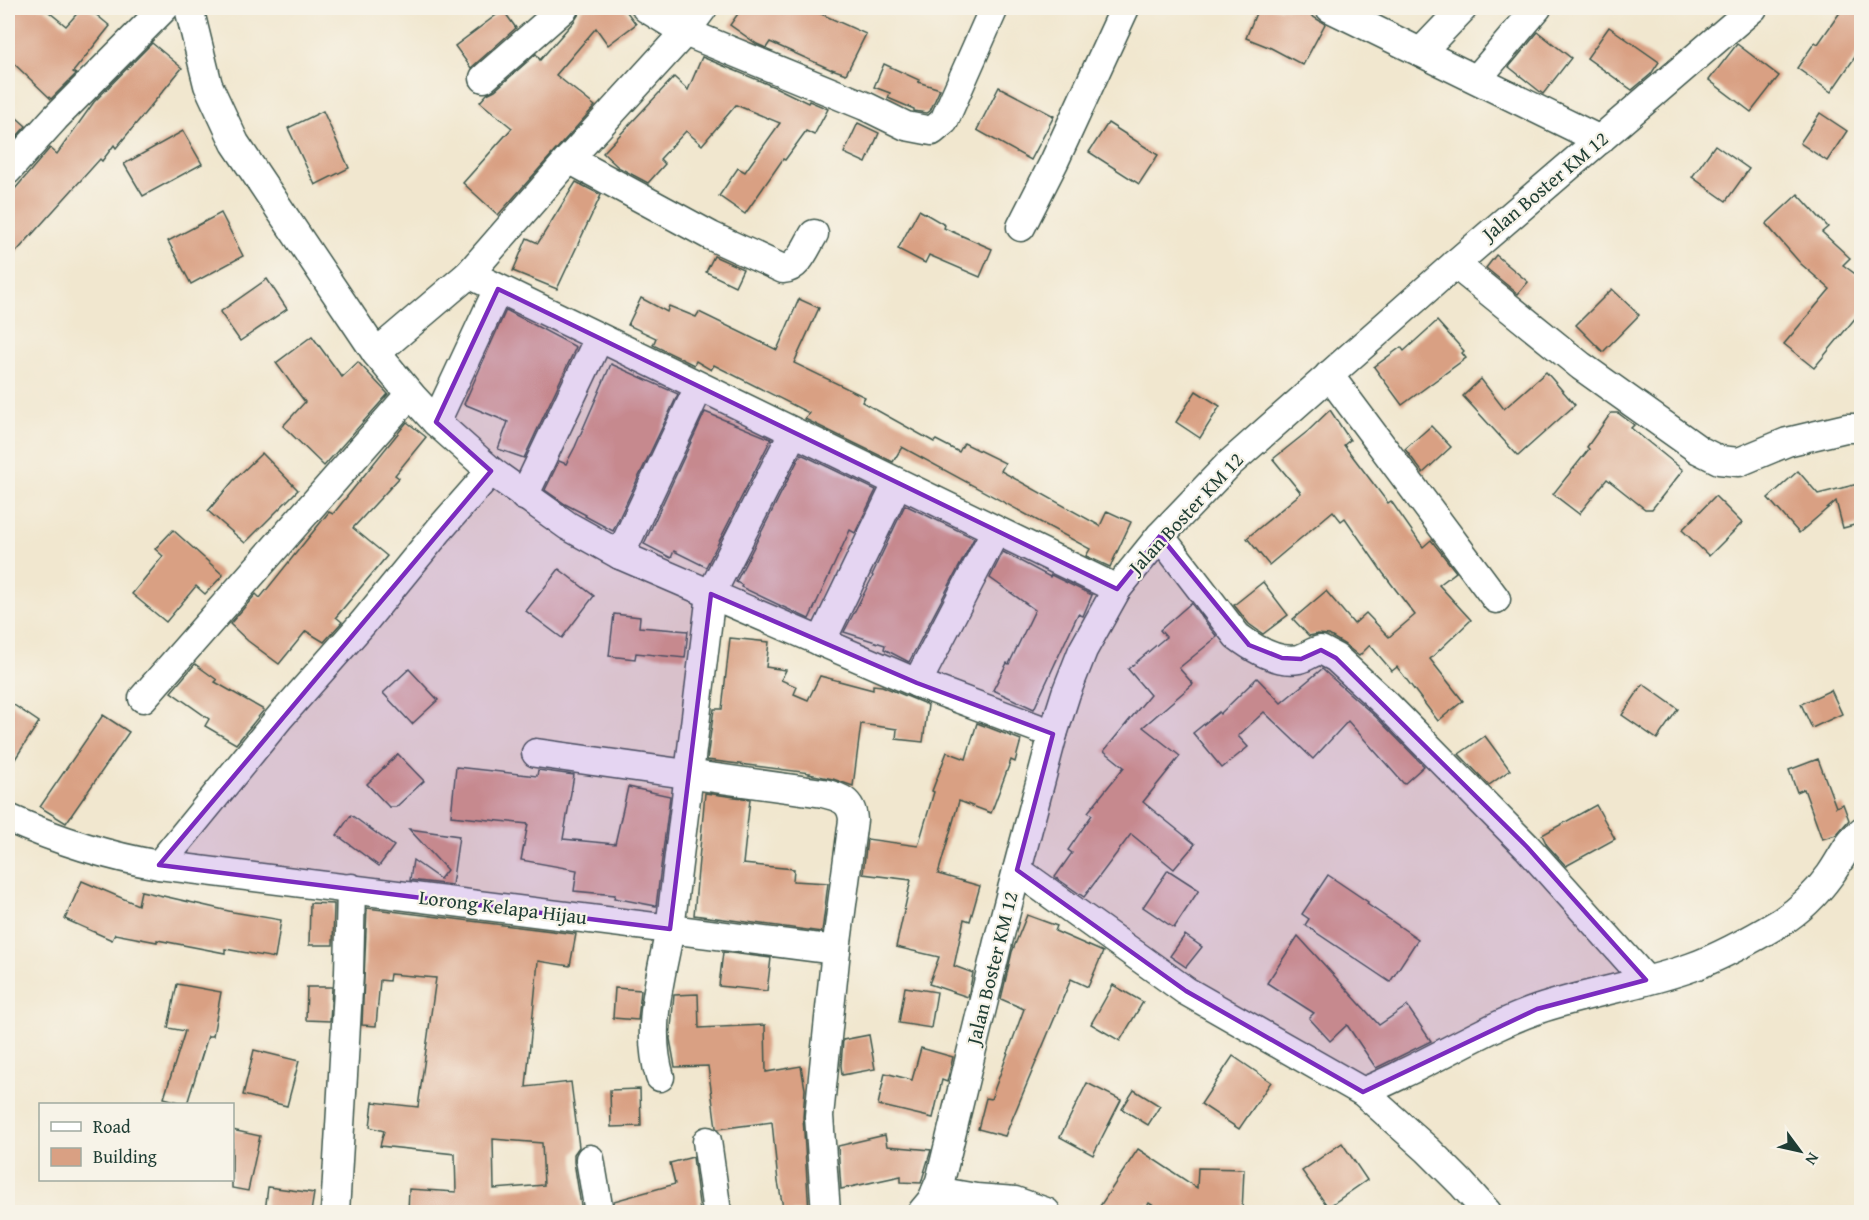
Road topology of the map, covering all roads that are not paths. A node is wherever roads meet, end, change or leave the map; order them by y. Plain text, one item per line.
1 (164, 8) edge
2 (189, 8) edge
3 (564, 8) edge
4 (646, 8) edge
5 (703, 8) edge
6 (994, 8) edge
7 (1125, 8) edge
8 (1330, 8) edge
9 (1463, 8) edge
10 (1537, 8) edge
11 (1753, 8) edge
12 (685, 32) junction
13 (1422, 52) junction
14 (484, 78) dead end
15 (1477, 79) junction
16 (1600, 140) junction
17 (569, 159) junction
18 (8, 170) edge
19 (1021, 227) dead end
20 (814, 234) dead end
21 (1455, 264) junction
22 (469, 274) junction
23 (498, 289) junction
24 (599, 338) junction
25 (376, 352) junction
26 (1329, 375) junction
27 (699, 387) junction
28 (410, 394) junction
29 (436, 422) junction
30 (1862, 428) edge
31 (793, 433) junction
32 (491, 471) junction
33 (897, 484) junction
34 (524, 496) junction
35 (995, 532) junction
36 (1160, 536) junction
37 (620, 555) junction
38 (1117, 589) junction
39 (711, 594) junction
40 (1496, 599) dead end
41 (821, 642) junction
42 (917, 683) junction
43 (142, 698) dead end
44 (1053, 734) junction
45 (536, 753) dead end
46 (689, 774) junction
47 (8, 818) edge
48 (1862, 831) edge
49 (159, 866) junction
50 (1017, 870) junction
51 (351, 888) junction
52 (670, 928) junction
53 (836, 950) junction
54 (1646, 980) junction
55 (660, 1077) dead end
56 (1363, 1092) junction
57 (707, 1141) dead end
58 (590, 1159) dead end
59 (929, 1202) edge
60 (334, 1212) edge
61 (599, 1212) edge
62 (717, 1212) edge
63 (826, 1212) edge
64 (1046, 1212) edge
65 (1487, 1212) edge

1 - 18 street
2 - 25 street
3 - 14 street
4 - 12 street
5 - 12 street
6 - 12 street
7 - 19 street
8 - 13 street
9 - 13 street
10 - 15 street
11 - 16 street, Jalan Boster KM 12
12 - 17 street
13 - 15 street
15 - 16 street
16 - 21 street, Jalan Boster KM 12
17 - 20 street
17 - 22 street
21 - 26 street, Jalan Boster KM 12
21 - 30 street
22 - 23 street
22 - 25 street
23 - 24 street
23 - 29 street
24 - 27 street
24 - 34 street
25 - 28 street
26 - 36 street, Jalan Boster KM 12
26 - 40 street
27 - 31 street
27 - 37 street
28 - 29 street
28 - 43 street
29 - 32 street
31 - 33 street
31 - 39 street
32 - 34 street
32 - 49 street
33 - 35 street
33 - 41 street
34 - 37 street
35 - 38 street
35 - 42 street
36 - 38 street, Jalan Boster KM 12
36 - 54 street
37 - 39 street
38 - 44 street, Jalan Boster KM 12
39 - 41 street
39 - 46 street
41 - 42 street
42 - 44 street
44 - 50 street, Jalan Boster KM 12
45 - 46 street
46 - 52 street
46 - 53 street
47 - 49 street, Lorong Kelapa Hijau
48 - 54 street
49 - 51 street, Lorong Kelapa Hijau
50 - 56 street
50 - 59 street, Jalan Boster KM 12
51 - 52 street, Lorong Kelapa Hijau
51 - 60 street
52 - 53 street, Lorong Kelapa Hijau
52 - 55 street
53 - 63 street
54 - 56 street
56 - 65 street
57 - 62 street
58 - 61 street
59 - 64 street

